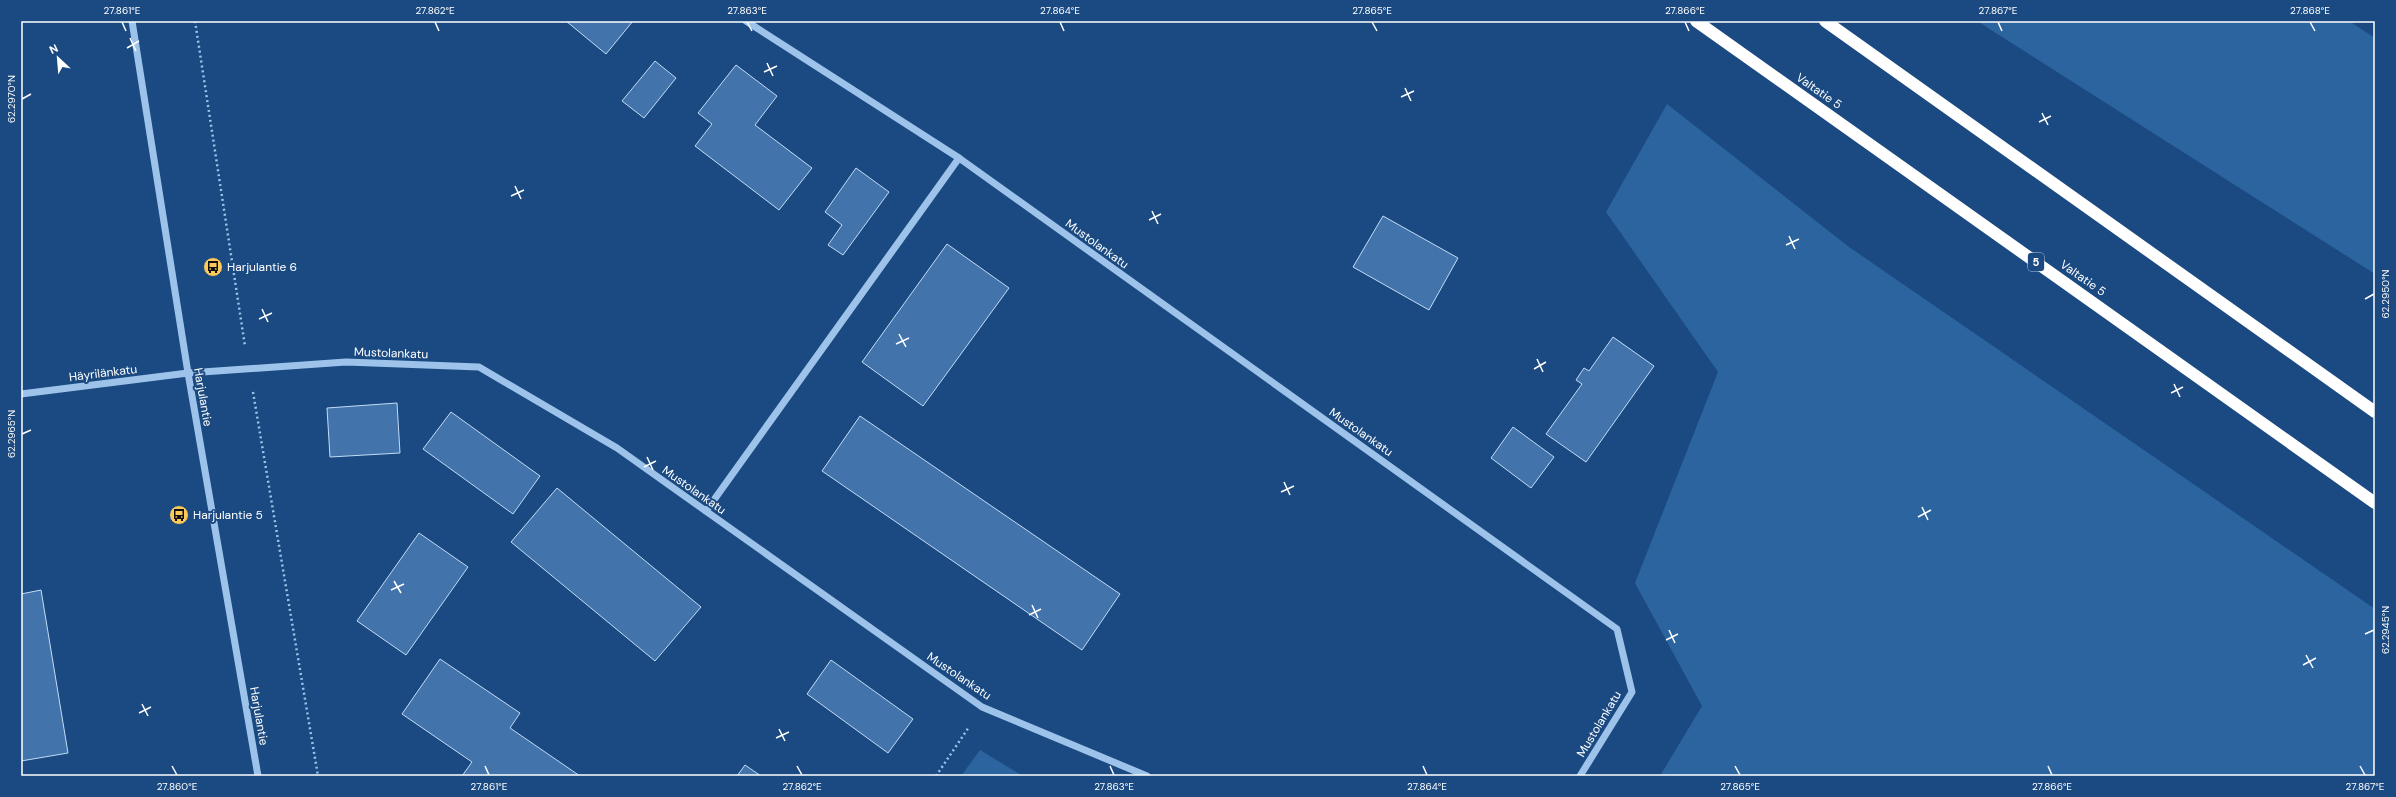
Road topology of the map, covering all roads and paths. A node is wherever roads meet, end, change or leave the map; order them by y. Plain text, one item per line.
1 (132, 21) edge
2 (195, 21) edge
3 (746, 21) edge
4 (1696, 21) edge
5 (1825, 21) edge
6 (959, 158) junction
7 (249, 369) junction
8 (188, 373) junction
9 (21, 394) edge
10 (2375, 412) edge
11 (2375, 503) edge
12 (706, 511) junction
13 (982, 707) junction
14 (258, 776) edge
15 (318, 776) edge
16 (936, 776) edge
17 (1147, 776) edge
18 (1580, 776) edge

1 - 8 street, Harjulantie
2 - 7 path
3 - 6 street, Mustolankatu
4 - 11 highway, Valtatie 5 / 5
5 - 10 highway
6 - 12 street
6 - 18 street, Mustolankatu
7 - 8 street, Mustolankatu
7 - 12 street, Mustolankatu
7 - 15 path
8 - 9 street, Häyrilänkatu
8 - 14 street, Harjulantie
12 - 13 street, Mustolankatu
13 - 16 path
13 - 17 street, Mustolankatu

